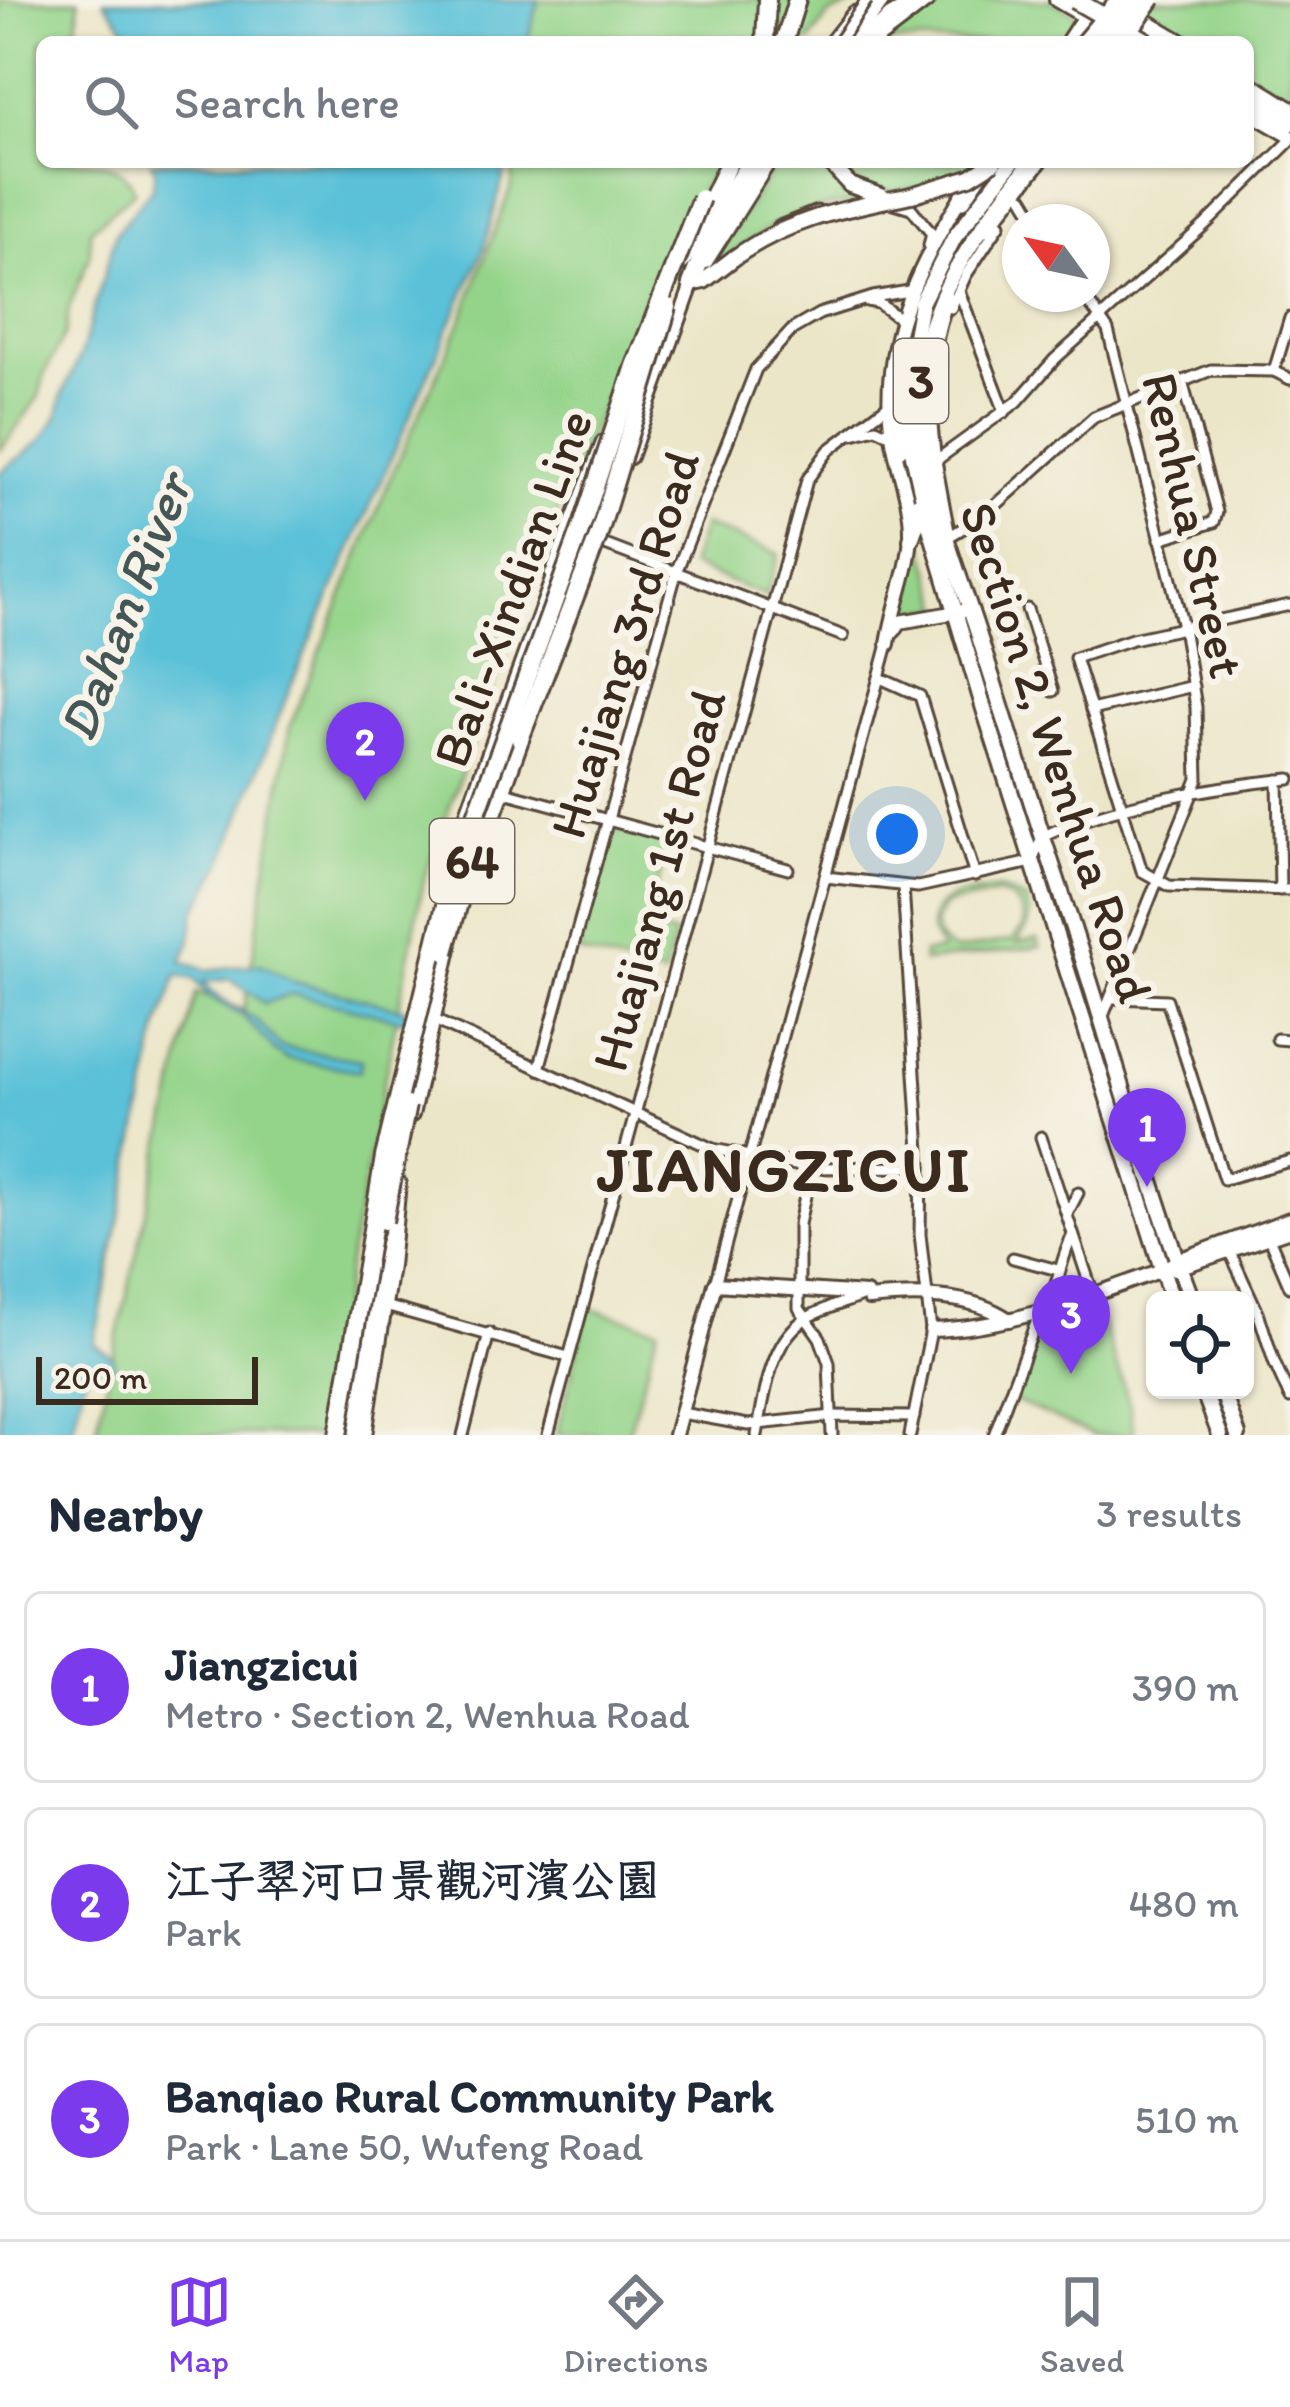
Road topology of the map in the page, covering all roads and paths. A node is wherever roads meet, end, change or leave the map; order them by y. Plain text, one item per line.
1 (767, 0) edge
2 (797, 0) edge
3 (875, 0) edge
4 (922, 0) edge
5 (1057, 0) edge
6 (1092, 0) edge
7 (1107, 0) edge
8 (1118, 0) edge
9 (1130, 0) edge
10 (1144, 0) edge
11 (1155, 0) edge
12 (1077, 28) edge
13 (765, 36) edge
14 (786, 36) edge
15 (850, 36) edge
16 (856, 36) edge
17 (879, 36) edge
18 (1104, 36) edge
19 (1118, 36) edge
20 (1119, 36) edge
21 (1131, 36) edge
22 (1155, 36) edge
23 (1169, 36) edge
24 (1254, 96) edge
25 (1254, 116) edge
26 (1290, 117) edge
27 (1290, 139) edge
28 (718, 168) edge
29 (746, 168) edge
30 (746, 168) edge
31 (747, 168) edge
32 (833, 168) edge
33 (980, 168) edge
34 (981, 168) edge
35 (984, 168) edge
36 (986, 168) edge
37 (1008, 168) edge
38 (1024, 168) edge
39 (1038, 168) edge
40 (1041, 168) edge
41 (916, 194) junction
42 (1023, 197) junction
43 (894, 201) junction
44 (719, 204) junction
45 (1027, 204) edge
46 (973, 223) junction
47 (926, 257) junction
48 (684, 282) junction
49 (909, 291) junction
50 (958, 291) junction
51 (861, 301) junction
52 (668, 307) junction
53 (1096, 312) edge
54 (1290, 318) edge
55 (900, 319) junction
56 (1101, 319) junction
57 (915, 326) junction
58 (1274, 370) junction
59 (1290, 379) edge
60 (1182, 382) junction
61 (1126, 404) junction
62 (888, 405) junction
63 (1005, 412) junction
64 (853, 434) junction
65 (891, 435) junction
66 (602, 441) junction
67 (938, 459) junction
68 (907, 500) junction
69 (607, 517) junction
70 (950, 539) junction
71 (1160, 539) junction
72 (910, 540) junction
73 (600, 543) junction
74 (677, 570) junction
75 (905, 575) junction
76 (1290, 605) edge
77 (772, 609) junction
78 (1027, 609) dead end
79 (963, 611) junction
80 (917, 618) junction
81 (1184, 627) junction
82 (843, 636) dead end
83 (888, 644) junction
84 (880, 678) junction
85 (1193, 686) junction
86 (1053, 692) dead end
87 (1091, 710) junction
88 (1284, 779) edge
89 (502, 789) junction
90 (1192, 794) junction
91 (1123, 810) junction
92 (609, 819) junction
93 (1042, 837) junction
94 (708, 848) junction
95 (1032, 862) junction
96 (788, 869) dead end
97 (975, 876) junction
98 (825, 877) junction
99 (1159, 882) junction
100 (903, 886) junction
101 (449, 889) junction
102 (1285, 890) edge
103 (1114, 998) junction
104 (418, 1016) junction
105 (433, 1019) junction
106 (1101, 1022) junction
107 (1276, 1040) dead end
108 (1290, 1040) edge
109 (539, 1069) junction
110 (635, 1112) junction
111 (1041, 1137) dead end
112 (750, 1156) junction
113 (1290, 1161) edge
114 (921, 1167) junction
115 (811, 1168) junction
116 (377, 1176) junction
117 (1078, 1193) dead end
118 (1067, 1214) junction
119 (1290, 1219) edge
120 (385, 1230) junction
121 (1290, 1230) edge
122 (1073, 1235) junction
123 (1269, 1238) junction
124 (1231, 1252) junction
125 (1013, 1258) dead end
126 (1180, 1264) junction
127 (1058, 1270) junction
128 (1162, 1270) junction
129 (716, 1285) junction
130 (1290, 1287) edge
131 (797, 1290) junction
132 (1169, 1291) edge
133 (1189, 1291) edge
134 (866, 1294) junction
135 (1093, 1294) junction
136 (924, 1298) junction
137 (382, 1300) junction
138 (1042, 1312) junction
139 (804, 1319) junction
140 (1009, 1320) junction
141 (931, 1330) junction
142 (489, 1334) junction
143 (568, 1357) junction
144 (1290, 1398) edge
145 (1207, 1399) edge
146 (1225, 1399) edge
147 (681, 1413) junction
148 (833, 1416) junction
149 (914, 1417) junction
150 (758, 1429) edge
151 (342, 1435) edge
152 (361, 1435) edge
153 (463, 1435) edge
154 (548, 1435) edge
155 (675, 1435) edge
156 (832, 1435) edge
157 (910, 1435) edge
158 (994, 1435) edge
159 (1220, 1435) edge
160 (1238, 1435) edge

1 - 13 highway
2 - 14 highway
3 - 15 highway, bridge
4 - 16 main road
4 - 17 main road
5 - 12 main road
6 - 22 main road
7 - 12 street, bridge
7 - 23 highway, bridge
8 - 12 main road, bridge
9 - 18 main road, bridge
10 - 20 main road, bridge
11 - 21 street, bridge
12 - 19 highway, bridge
24 - 26 highway
25 - 27 main road
27 - 56 street
28 - 44 highway, 64
29 - 44 highway, 64
30 - 44 highway
31 - 48 main road
32 - 41 main road, bridge
33 - 43 street
34 - 41 main road, bridge
35 - 47 main road
36 - 46 street
37 - 46 main road, 3
38 - 46 main road, 3
39 - 46 street
40 - 42 street
41 - 48 main road, bridge
42 - 45 street
42 - 50 street
43 - 47 street
43 - 48 street
44 - 48 highway
44 - 52 highway, Bali-Xindian Line / 64
44 - 101 highway, Bali-Xindian Line / 64, bridge
46 - 57 main road, 3
46 - 68 street
46 - 70 main road, Section 2, Wenhua Road / 3
47 - 49 main road
48 - 66 main road
48 - 69 main road
48 - 104 main road
49 - 51 street, Huajiang 3rd Road
49 - 55 main road
50 - 63 street
50 - 67 street
51 - 55 street
51 - 74 street, Huajiang 3rd Road
52 - 89 highway, bridge
52 - 151 highway, Bali-Xindian Line / 64, bridge
53 - 56 street, Renhua Street
54 - 58 street
55 - 62 main road
56 - 61 street, Renhua Street
56 - 63 street
57 - 72 main road
57 - 79 main road, Section 2, Wenhua Road / 3
58 - 59 street
58 - 60 street
60 - 61 street
60 - 71 street
61 - 70 street
61 - 71 street, Renhua Street
62 - 64 street, Huajiang 1st Road
62 - 65 main road
63 - 67 street
64 - 65 street
64 - 77 street, Huajiang 1st Road
65 - 68 main road
66 - 101 highway, bridge
66 - 104 street
67 - 70 street
68 - 72 main road
69 - 73 main road
69 - 89 main road
70 - 79 main road, Section 2, Wenhua Road / 3
71 - 81 street, Renhua Street
72 - 75 main road
73 - 74 street
73 - 89 main road
74 - 77 street
74 - 92 street, Huajiang 3rd Road
75 - 80 main road
75 - 83 main road
76 - 81 street
77 - 82 street
77 - 94 street, Huajiang 1st Road
78 - 86 street
79 - 80 main road
79 - 93 main road, Section 2, Wenhua Road / 3
79 - 95 main road, Section 2, Wenhua Road / 3
80 - 83 main road
81 - 85 street, Renhua Street
81 - 87 street
83 - 84 street
84 - 97 street
84 - 98 street
85 - 87 street
85 - 90 street, Renhua Street
87 - 91 street
88 - 90 street
88 - 102 street
89 - 92 street
89 - 105 main road
90 - 91 street
90 - 99 street, Renhua Street
91 - 93 street
91 - 99 street
92 - 94 street
92 - 109 street, Huajiang 3rd Road
93 - 95 street
93 - 106 main road, Section 2, Wenhua Road / 3
94 - 96 street
94 - 110 street, Huajiang 1st Road
95 - 97 street
95 - 128 main road, Section 2, Wenhua Road / 3
97 - 100 street
98 - 100 street
98 - 112 street
99 - 102 street
99 - 103 street, Renhua Street
100 - 114 street
101 - 151 highway, Bali-Xindian Line / 64, bridge
103 - 106 street, Renhua Street
103 - 113 street
104 - 105 street
104 - 116 main road
105 - 109 street
105 - 120 main road
106 - 126 main road, Section 2, Wenhua Road / 3
107 - 108 street
109 - 110 street
110 - 112 street
110 - 143 street, Huajiang 1st Road
111 - 118 street
112 - 115 street
112 - 129 street
114 - 115 street
114 - 136 street
115 - 131 street
116 - 120 main road
116 - 151 street
117 - 118 street
118 - 122 street
119 - 126 main road
120 - 137 highway
120 - 151 main road
121 - 123 main road
122 - 127 street
122 - 135 street
123 - 124 main road
123 - 130 street
124 - 126 main road
124 - 144 street
125 - 127 street
126 - 128 main road
126 - 133 main road, Section 2, Wenhua Road / 3
127 - 138 street
128 - 132 main road, Section 2, Wenhua Road / 3
128 - 135 main road
129 - 131 main road
129 - 147 main road
131 - 134 main road
131 - 139 street
134 - 136 main road
134 - 139 street
135 - 138 main road
136 - 140 main road
136 - 141 street
137 - 142 street
137 - 152 highway
138 - 140 main road
138 - 158 street
139 - 148 street
139 - 150 street
140 - 141 main road
141 - 149 street
142 - 143 street
142 - 153 street
143 - 154 street, Huajiang 1st Road
145 - 159 main road
146 - 160 main road
147 - 150 street
147 - 155 main road
148 - 149 street
148 - 150 street
148 - 156 street
149 - 157 street

